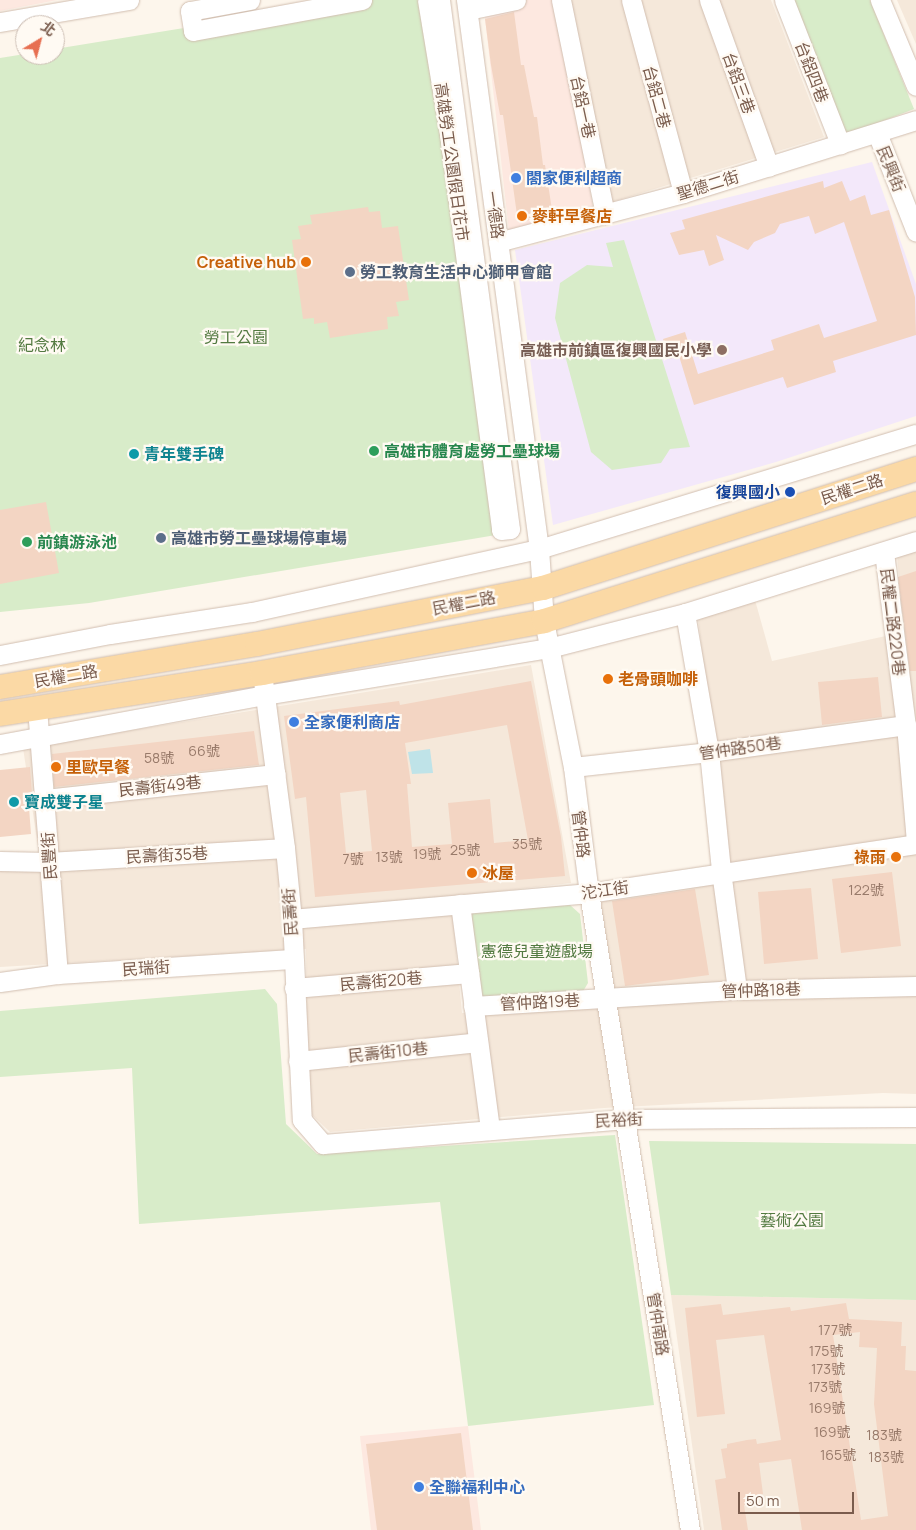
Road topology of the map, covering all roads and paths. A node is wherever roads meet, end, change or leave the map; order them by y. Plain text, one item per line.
1 (129, 0) edge
2 (250, 0) edge
3 (362, 0) edge
4 (427, 0) edge
5 (440, 0) edge
6 (516, 0) edge
7 (561, 0) edge
8 (631, 0) edge
9 (709, 0) edge
10 (784, 0) edge
11 (880, 0) edge
12 (466, 5) edge
13 (0, 22) edge
14 (916, 86) edge
15 (916, 120) edge
16 (877, 133) junction
17 (840, 144) junction
18 (769, 167) junction
19 (683, 193) junction
20 (605, 215) junction
21 (916, 232) edge
22 (498, 242) junction
23 (916, 434) edge
24 (916, 468) edge
25 (916, 504) edge
26 (916, 541) edge
27 (539, 549) junction
28 (884, 552) junction
29 (543, 588) junction
30 (685, 613) junction
31 (544, 622) junction
32 (549, 648) junction
33 (0, 655) edge
34 (264, 684) junction
35 (0, 687) edge
36 (37, 708) junction
37 (0, 714) edge
38 (906, 725) junction
39 (39, 738) junction
40 (0, 744) edge
41 (710, 752) junction
42 (573, 767) junction
43 (276, 774) junction
44 (45, 799) junction
45 (916, 843) edge
46 (285, 848) junction
47 (0, 861) edge
48 (49, 862) junction
49 (721, 871) junction
50 (589, 893) junction
51 (460, 904) junction
52 (292, 919) junction
53 (292, 959) junction
54 (469, 973) junction
55 (58, 974) junction
56 (0, 982) edge
57 (916, 986) edge
58 (294, 988) junction
59 (737, 990) junction
60 (606, 999) junction
61 (473, 1006) junction
62 (478, 1042) junction
63 (298, 1061) junction
64 (916, 1117) edge
65 (626, 1118) junction
66 (490, 1130) junction
67 (323, 1144) joint
68 (690, 1530) edge

1 - 13 street
2 - 3 street
4 - 5 street, 高雄勞工公園假日花市
6 - 12 street
7 - 20 street, 台鋁一巷
8 - 19 street, 台鋁二巷
9 - 18 street, 台鋁三巷
10 - 17 street, 台鋁四巷
11 - 14 street
12 - 22 street, 一德路
15 - 16 street, 聖德二街
16 - 17 street, 聖德二街
16 - 21 street, 民興街
17 - 18 street, 聖德二街
18 - 19 street, 聖德二街
19 - 20 street, 聖德二街
20 - 22 street, 聖德二街
22 - 27 street, 一德路
23 - 27 street, 民權二路
24 - 29 main road, 民權二路
25 - 31 main road, 民權二路
26 - 28 street, 民權二路
27 - 29 street, 管仲路
27 - 33 street, 民權二路
28 - 30 street, 民權二路
28 - 38 street, 民權二路220巷
29 - 31 street, 管仲路
29 - 35 main road, 民權二路
30 - 32 street, 民權二路
30 - 41 street
31 - 32 street, 管仲路
31 - 34 main road, 民權二路
32 - 34 street, 民權二路
32 - 42 street, 管仲路
34 - 36 main road, 民權二路
34 - 39 street, 民權二路
34 - 43 street, 民壽街
36 - 37 main road, 民權二路
36 - 39 street, 民豐街
38 - 41 street, 管仲路50巷
38 - 45 street, 民權二路220巷
39 - 40 street, 民權二路
39 - 44 street, 民豐街
41 - 42 street, 管仲路50巷
41 - 49 street
42 - 50 street, 管仲路
43 - 44 street, 民壽街49巷
43 - 46 street, 民壽街
44 - 48 street, 民豐街
45 - 49 street, 沱江街
46 - 48 street, 民壽街35巷
46 - 52 street, 民壽街
47 - 48 street, 民壽街35巷
48 - 55 street, 民豐街
49 - 50 street, 沱江街
49 - 59 street
50 - 51 street, 沱江街
50 - 60 street, 管仲路
51 - 52 street, 沱江街
51 - 54 street
52 - 53 street, 民壽街
53 - 55 street, 民瑞街
53 - 58 street, 民壽街
54 - 58 street, 民壽街20巷
54 - 61 street
55 - 56 street, 民瑞街
57 - 59 street, 管仲路18巷
58 - 63 street, 民壽街
59 - 60 street, 管仲路18巷
60 - 61 street, 管仲路19巷
60 - 65 street, 管仲路
61 - 62 street
62 - 63 street, 民壽街10巷
62 - 66 street
63 - 67 street, 民壽街
64 - 65 street, 民裕街
65 - 66 street, 民裕街
65 - 68 street, 管仲南路
66 - 67 street, 民裕街

